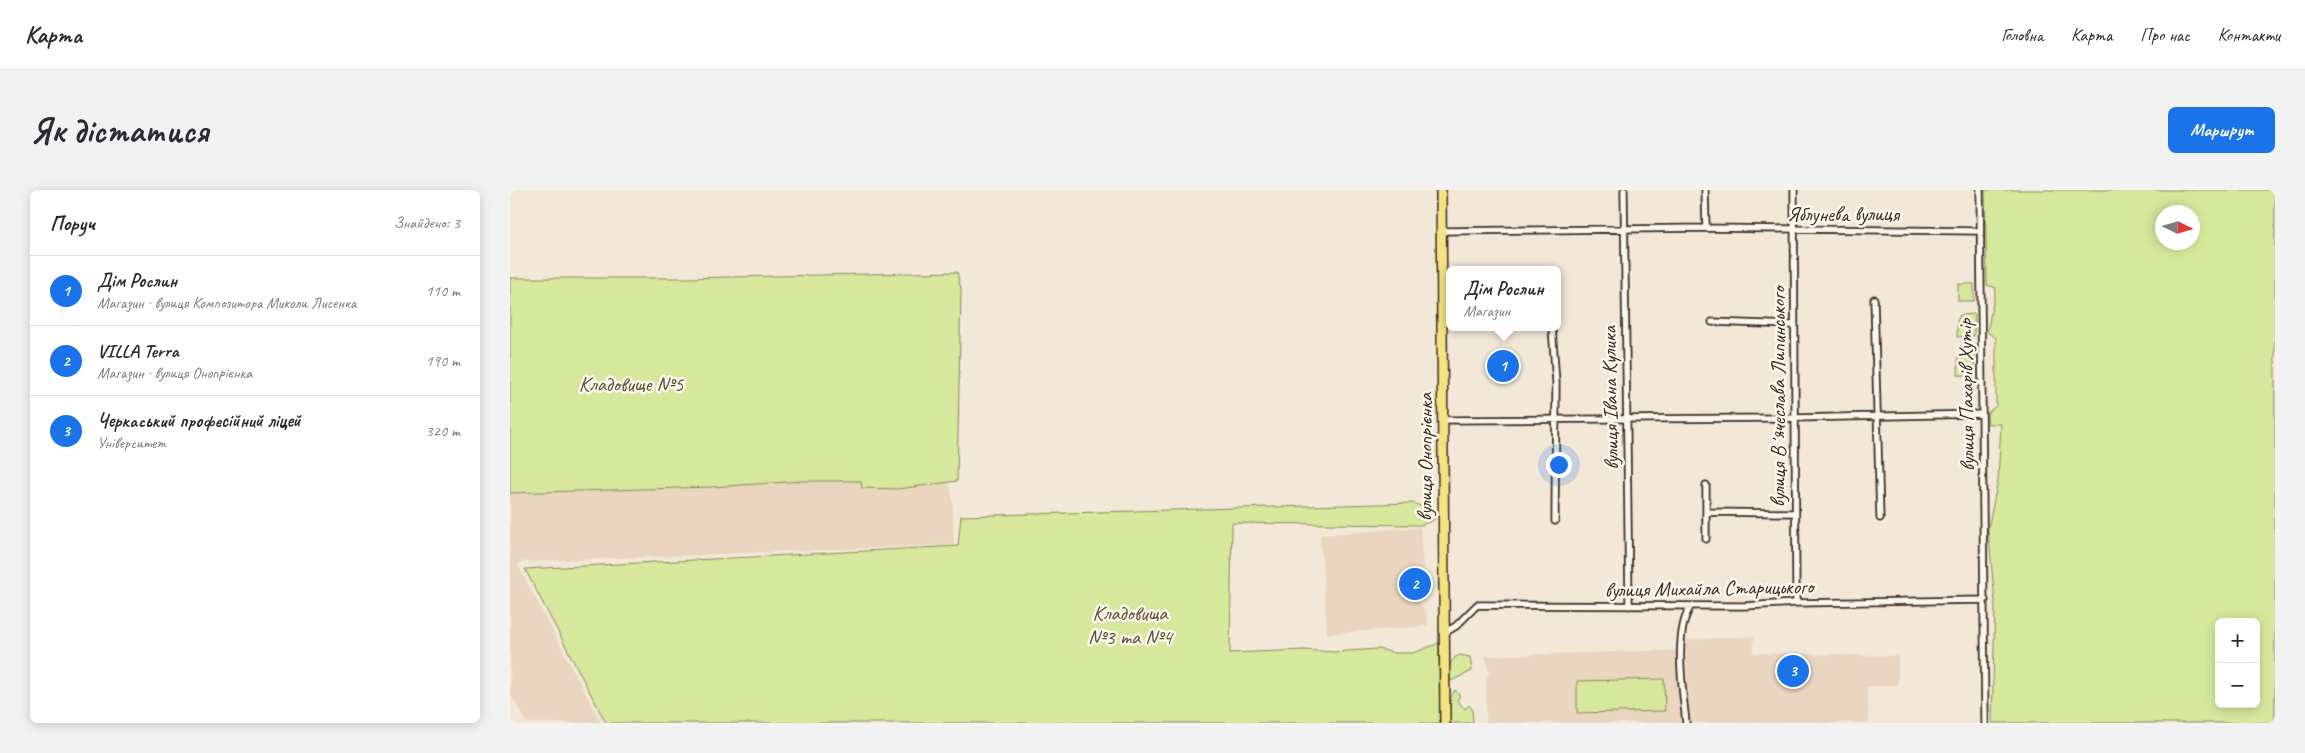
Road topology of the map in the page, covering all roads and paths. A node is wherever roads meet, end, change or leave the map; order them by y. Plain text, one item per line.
1 (1441, 190) edge
2 (1624, 190) edge
3 (1705, 190) edge
4 (1794, 190) edge
5 (1980, 190) edge
6 (1625, 228) junction
7 (1706, 228) junction
8 (1794, 230) junction
9 (1441, 231) junction
10 (1980, 231) junction
11 (1874, 299) dead end
12 (1712, 322) dead end
13 (1794, 324) junction
14 (1552, 331) edge
15 (1982, 414) junction
16 (1876, 416) junction
17 (1794, 418) junction
18 (1443, 420) junction
19 (1556, 420) junction
20 (1627, 420) junction
21 (1706, 485) dead end
22 (1706, 512) junction
23 (1794, 513) junction
24 (1880, 518) dead end
25 (1555, 521) dead end
26 (1706, 539) dead end
27 (1985, 600) junction
28 (1796, 603) junction
29 (1629, 606) junction
30 (1691, 606) junction
31 (1444, 633) junction
32 (1445, 723) edge
33 (1686, 723) edge
34 (1985, 723) edge

1 - 9 main road, вулиця Онопрієнка
2 - 6 street, вулиця Івана Кулика
3 - 7 street
4 - 8 street, вулиця Вʼячеслава Липинського
5 - 10 street, вулиця Пахарів Хутір
6 - 7 street, Яблунева вулиця
6 - 9 street, Яблунева вулиця
6 - 20 street, вулиця Івана Кулика
7 - 8 street, Яблунева вулиця
8 - 10 street, Яблунева вулиця
8 - 13 street, вулиця Вʼячеслава Липинського
9 - 18 main road, вулиця Онопрієнка
10 - 15 street, вулиця Пахарів Хутір
11 - 16 street
12 - 13 street
13 - 17 street, вулиця Вʼячеслава Липинського
14 - 19 street
15 - 16 street
15 - 27 street, вулиця Пахарів Хутір
16 - 17 street
16 - 24 street
17 - 20 street
17 - 23 street, вулиця Вʼячеслава Липинського
18 - 19 street
18 - 31 main road, вулиця Онопрієнка
19 - 20 street
19 - 25 street
20 - 29 street, вулиця Івана Кулика
21 - 22 street
22 - 23 street
22 - 26 street
23 - 28 street, вулиця Вʼячеслава Липинського
27 - 28 street, вулиця Михайла Старицького
27 - 34 street, вулиця Пахарів Хутір
28 - 30 street, вулиця Михайла Старицького
29 - 30 street, вулиця Михайла Старицького
29 - 31 street, вулиця Михайла Старицького
30 - 33 street
31 - 32 main road, вулиця Онопрієнка

